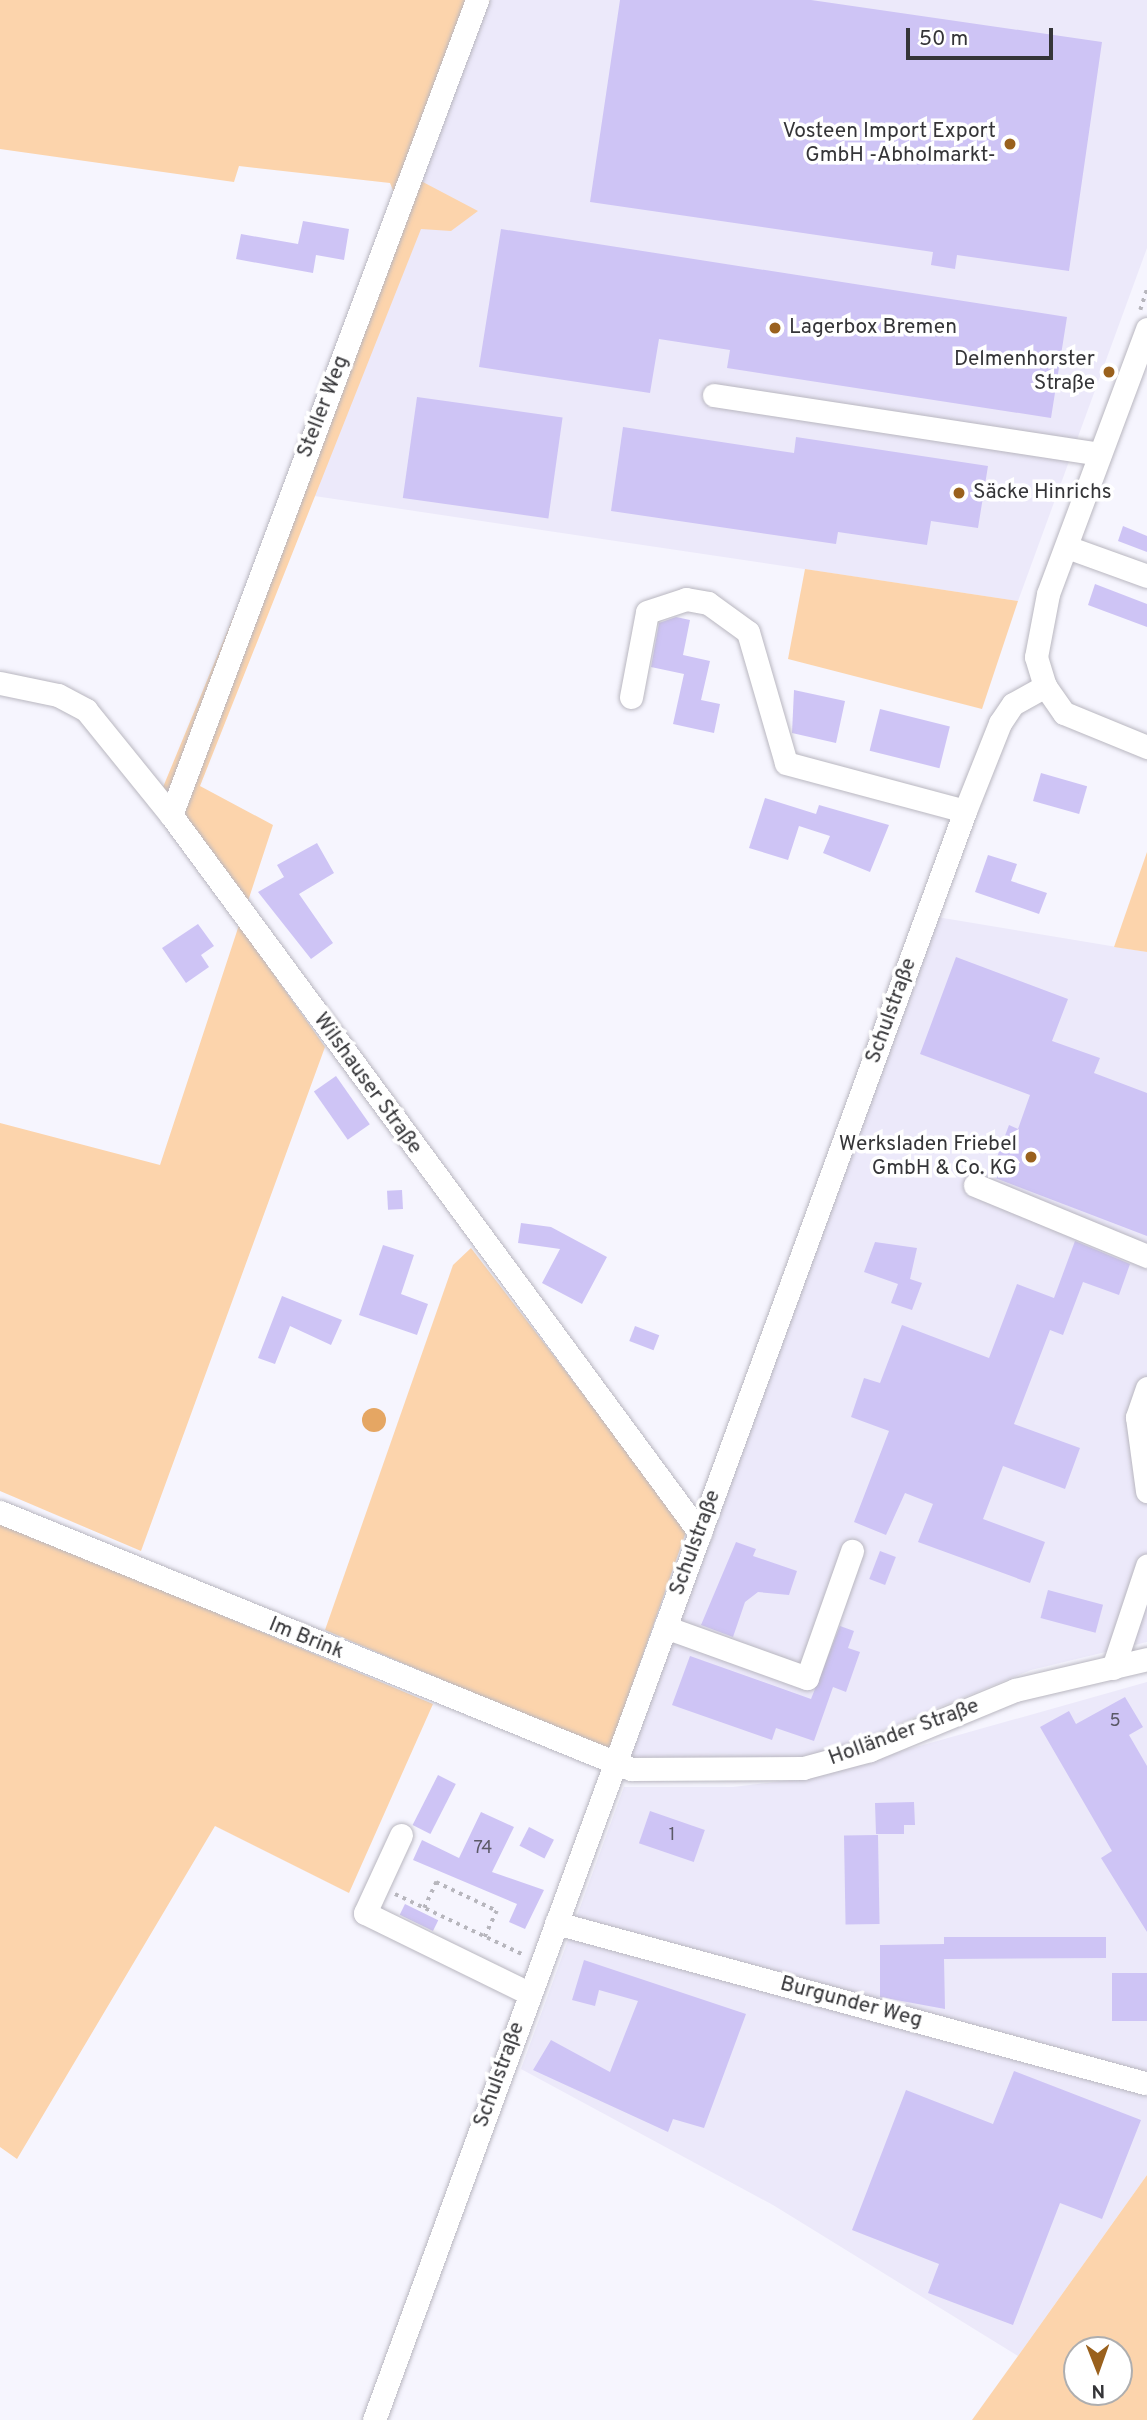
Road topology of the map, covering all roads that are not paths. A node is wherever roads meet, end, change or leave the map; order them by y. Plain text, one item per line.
1 (477, 0) edge
2 (1147, 329) edge
3 (714, 395) dead end
4 (1100, 454) junction
5 (1067, 547) junction
6 (1147, 576) edge
7 (0, 683) edge
8 (1045, 686) junction
9 (631, 697) dead end
10 (1147, 747) edge
11 (965, 811) junction
12 (171, 815) junction
13 (975, 1185) dead end
14 (1147, 1256) edge
15 (1147, 1388) edge
16 (1147, 1491) edge
17 (0, 1513) edge
18 (700, 1533) junction
19 (852, 1551) dead end
20 (1147, 1566) edge
21 (665, 1627) junction
22 (1147, 1659) edge
23 (1113, 1668) junction
24 (614, 1763) junction
25 (401, 1835) dead end
26 (556, 1923) junction
27 (530, 1994) junction
28 (1145, 2083) edge
29 (374, 2420) edge

1 - 12 street, Steller Weg
2 - 4 street
3 - 4 street
4 - 5 street
5 - 6 street
5 - 8 street
7 - 12 street, Wilshauser Straße
8 - 10 street
8 - 11 street, Schulstraße
9 - 11 street
11 - 18 street, Schulstraße
12 - 18 street, Wilshauser Straße
13 - 14 street
15 - 16 street
17 - 24 street, Im Brink
18 - 21 street, Schulstraße
19 - 21 street
20 - 23 street
21 - 24 street, Schulstraße
22 - 23 street, Holländer Straße
23 - 24 street, Holländer Straße
24 - 26 street, Schulstraße
25 - 27 street
26 - 27 street, Schulstraße
26 - 28 street, Burgunder Weg
27 - 29 street, Schulstraße

